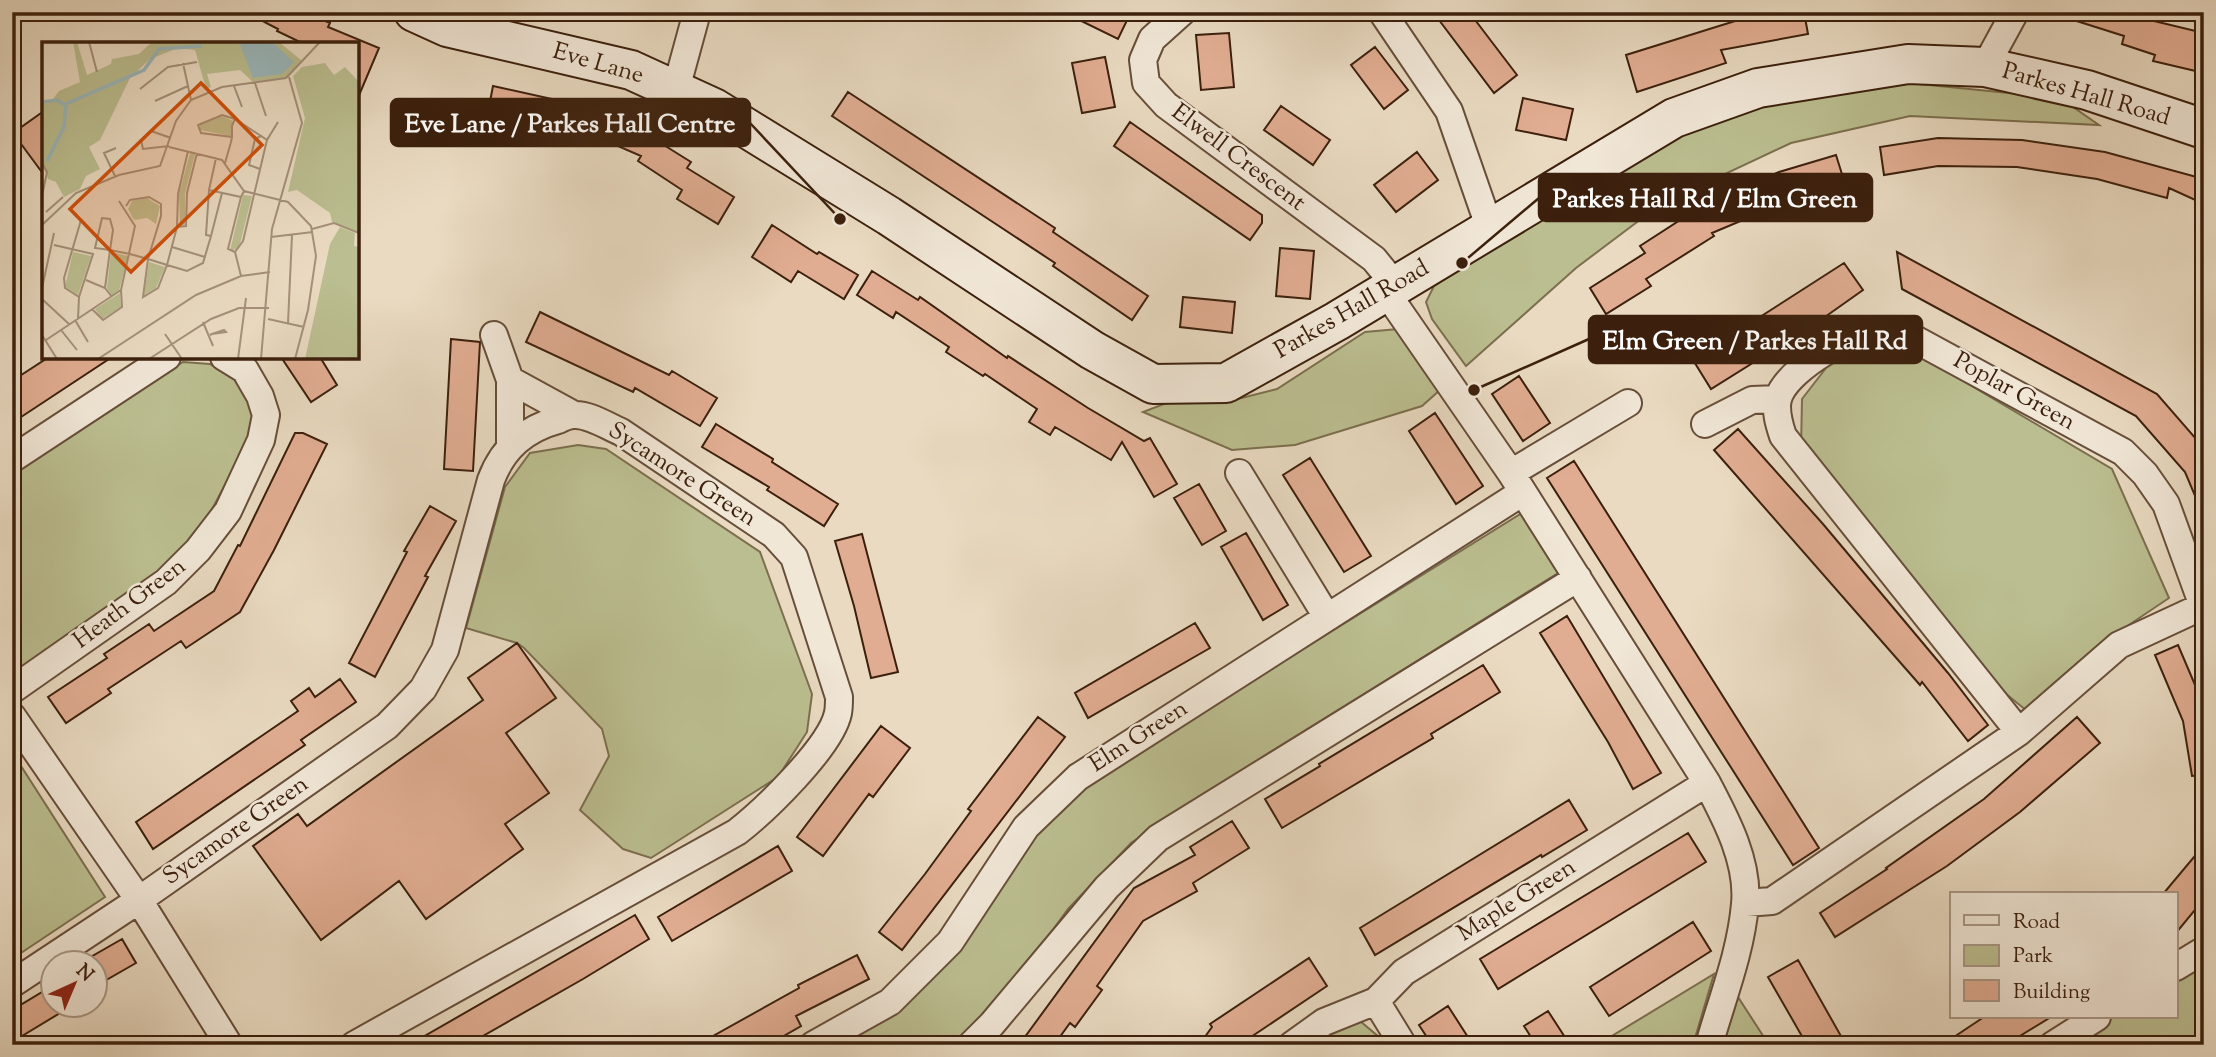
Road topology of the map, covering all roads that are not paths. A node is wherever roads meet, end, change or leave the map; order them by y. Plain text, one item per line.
1 (414, 12) edge
2 (697, 12) edge
3 (1182, 12) edge
4 (1382, 12) edge
5 (2015, 12) edge
6 (1985, 67) junction
7 (676, 89) junction
8 (2204, 129) edge
9 (807, 166) joint
10 (1490, 229) junction
11 (1391, 289) junction
12 (494, 335) dead end
13 (164, 359) edge
14 (227, 359) edge
15 (510, 380) junction
16 (1778, 399) junction
17 (1628, 402) dead end
18 (574, 415) junction
19 (1705, 424) dead end
20 (510, 446) junction
21 (12, 459) edge
22 (1238, 473) dead end
23 (1517, 482) junction
24 (1578, 578) junction
25 (2203, 609) edge
26 (1327, 617) junction
27 (12, 690) edge
28 (12, 716) edge
29 (2019, 732) junction
30 (1707, 783) junction
31 (139, 900) junction
32 (1746, 903) junction
33 (2204, 950) edge
34 (2178, 966) edge
35 (12, 984) edge
36 (1376, 1001) junction
37 (2095, 1018) edge
38 (229, 1045) edge
39 (354, 1045) edge
40 (814, 1045) edge
41 (971, 1045) edge
42 (1292, 1045) edge
43 (1403, 1045) edge
44 (1709, 1045) edge
45 (2053, 1045) edge

1 - 7 street, Eve Lane
2 - 7 street
3 - 11 street, Elwell Crescent
4 - 10 street
5 - 6 street
6 - 8 street, Parkes Hall Road
6 - 10 street, Parkes Hall Road
7 - 9 street, Eve Lane
9 - 11 street, Parkes Hall Road
10 - 11 street, Parkes Hall Road
11 - 23 street
12 - 15 street
13 - 21 street
14 - 27 street, Heath Green
15 - 18 street
15 - 20 street
16 - 19 street
16 - 25 street, Poplar Green
16 - 29 street
17 - 23 street, Elm Green
18 - 20 street, Sycamore Green
18 - 39 street, Sycamore Green
20 - 31 street, Sycamore Green
22 - 26 street
23 - 24 street
23 - 26 street, Elm Green
24 - 30 street
24 - 41 street
25 - 29 street, Poplar Green
26 - 40 street, Elm Green
28 - 31 street
29 - 32 street, Poplar Green
30 - 32 street
30 - 36 street, Maple Green
31 - 35 street
31 - 38 street, Sycamore Green
32 - 44 street
33 - 34 street
36 - 42 street
36 - 43 street
37 - 45 street

